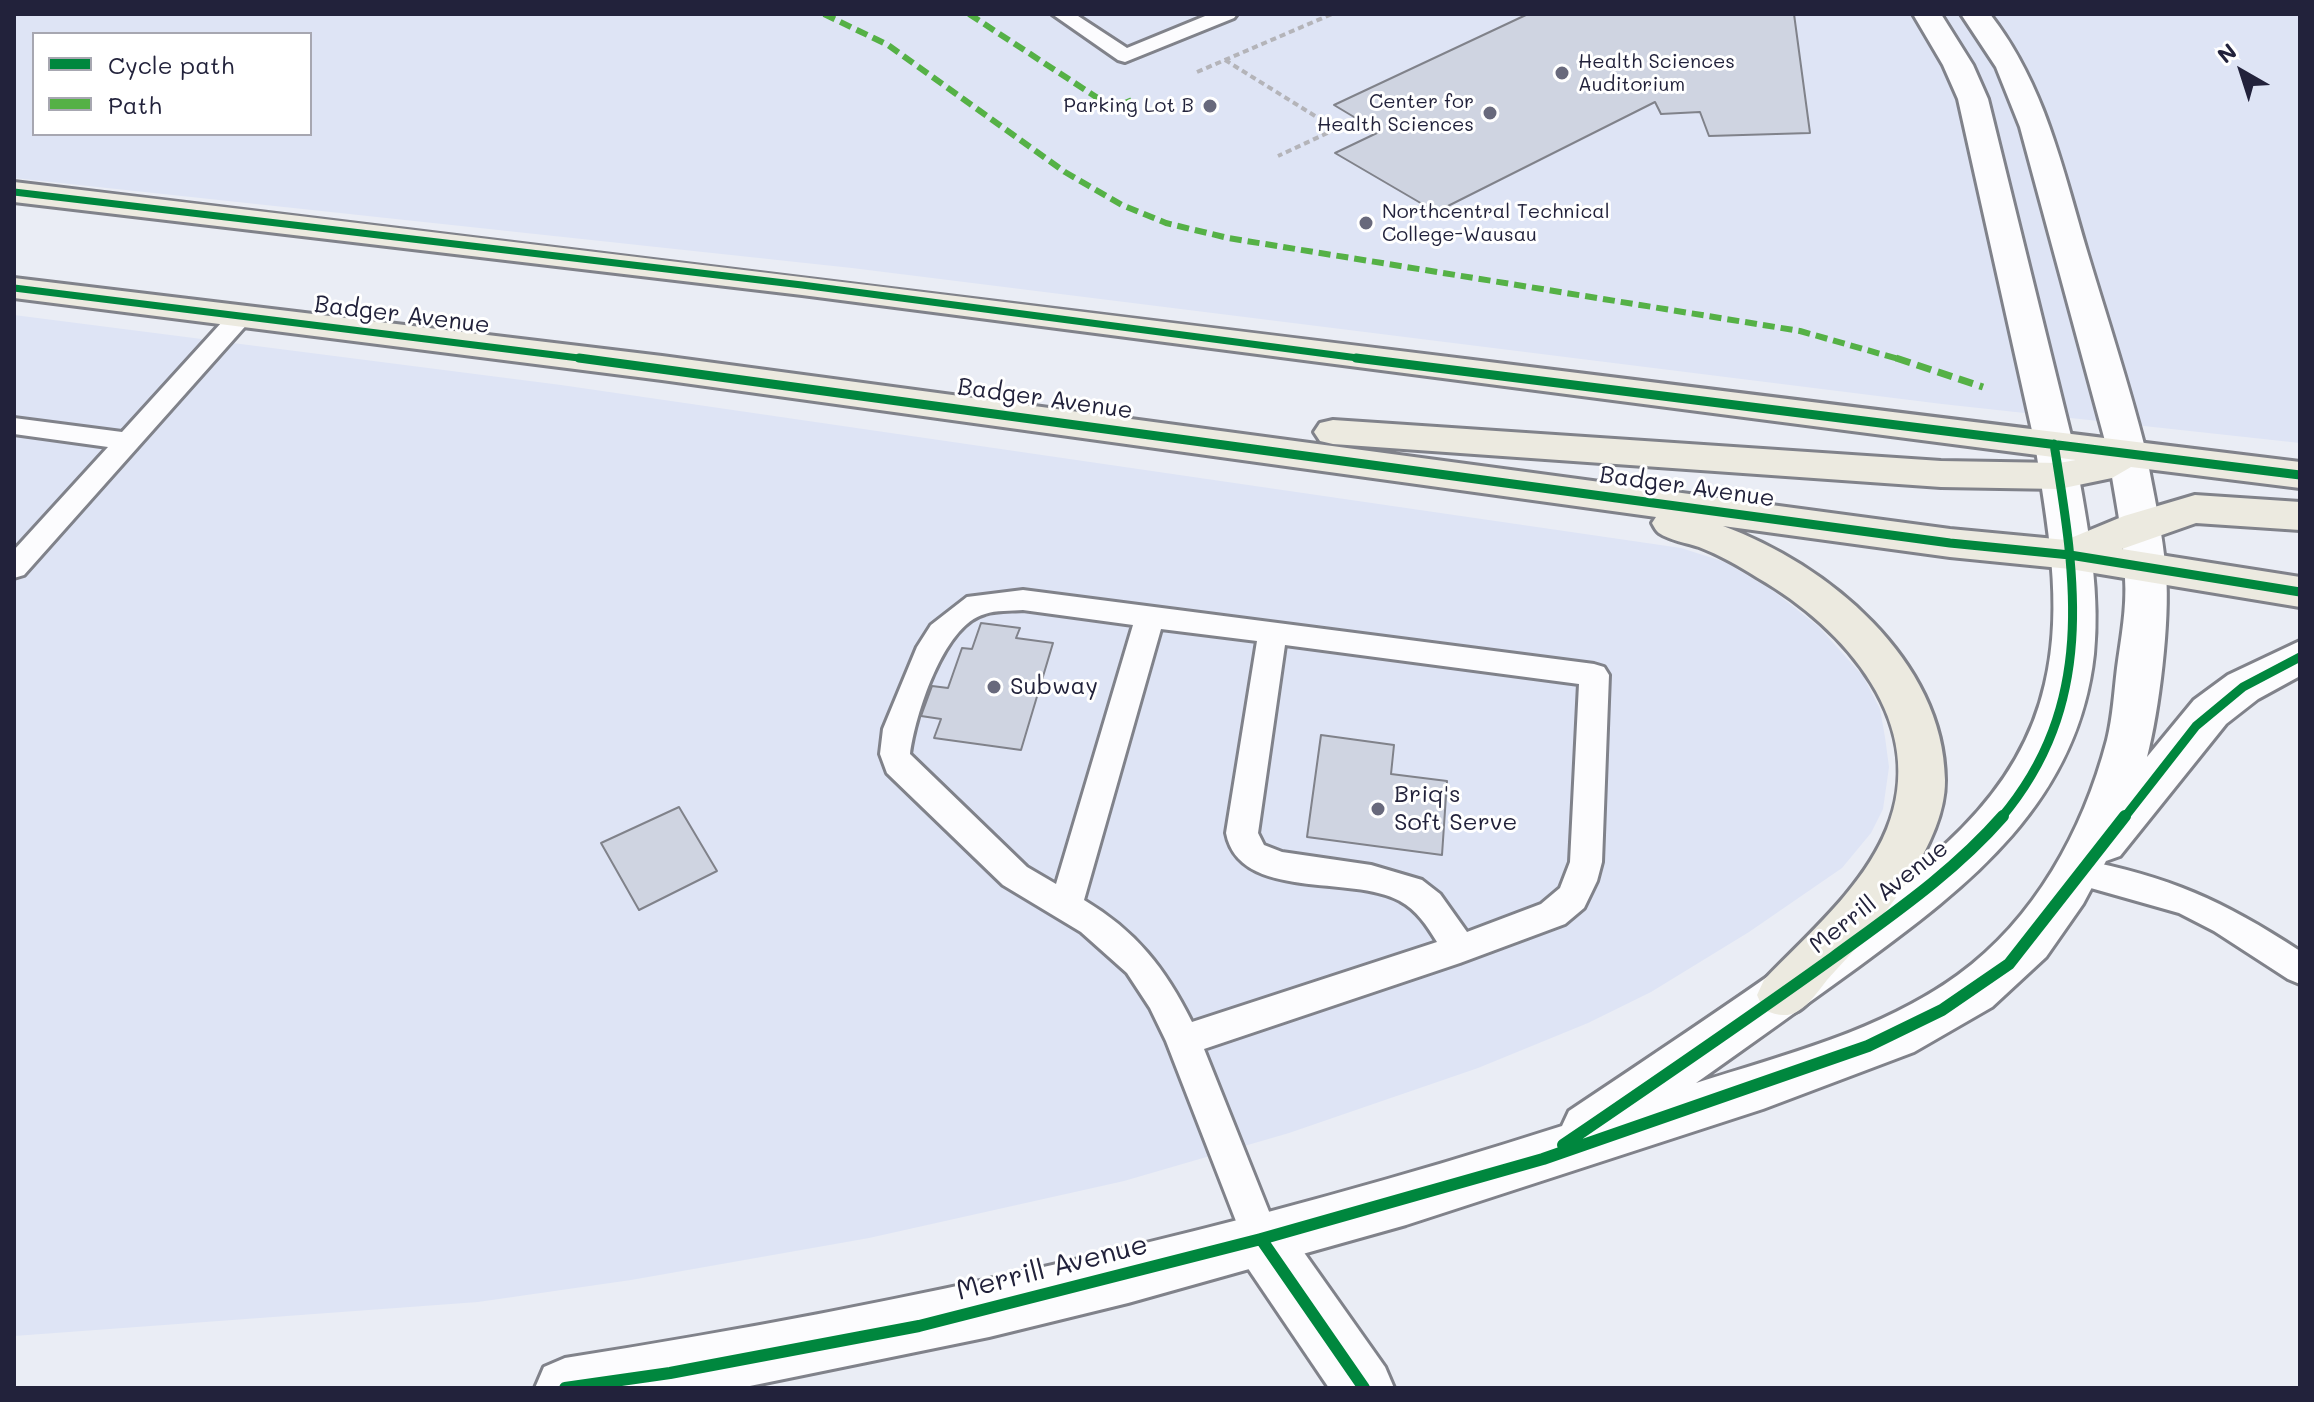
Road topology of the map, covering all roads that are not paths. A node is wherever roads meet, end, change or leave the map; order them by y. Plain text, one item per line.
1 (1062, 14) edge
2 (1227, 14) edge
3 (1927, 14) edge
4 (1975, 14) edge
5 (14, 192) edge
6 (14, 288) edge
7 (241, 316) junction
8 (14, 426) edge
9 (1159, 435) junction
10 (127, 441) junction
11 (2127, 452) junction
12 (2056, 460) junction
13 (2300, 475) edge
14 (1587, 493) junction
15 (2300, 516) edge
16 (2142, 546) junction
17 (2070, 555) junction
18 (14, 568) edge
19 (2300, 592) edge
20 (1150, 617) junction
21 (1273, 631) junction
22 (2300, 657) edge
23 (2078, 872) junction
24 (1066, 905) junction
25 (1460, 949) junction
26 (2300, 969) edge
27 (1782, 995) junction
28 (1183, 1040) junction
29 (1543, 1159) junction
30 (1261, 1239) junction
31 (565, 1388) edge
32 (1364, 1388) edge

1 - 2 lane
3 - 12 main road, Merrill Avenue
4 - 11 main road, Merrill Avenue
5 - 12 main road
6 - 7 main road, Badger Avenue
7 - 9 main road, Badger Avenue
7 - 10 lane
8 - 10 lane
9 - 12 main road
9 - 14 main road, Badger Avenue
10 - 18 lane
11 - 12 main road
11 - 13 main road
11 - 16 main road, Merrill Avenue
12 - 17 main road, Merrill Avenue
14 - 17 main road, Badger Avenue
14 - 27 main road
15 - 16 main road
16 - 17 main road
16 - 19 main road
16 - 23 main road, Merrill Avenue
17 - 27 main road, Merrill Avenue
20 - 21 lane
20 - 24 lane
20 - 24 lane
21 - 25 lane
21 - 25 lane
22 - 23 main road
23 - 26 lane
23 - 29 main road, Merrill Avenue
24 - 28 lane
25 - 28 lane
27 - 29 main road, Merrill Avenue
28 - 30 lane
29 - 30 main road, Merrill Avenue
30 - 31 main road, Merrill Avenue
30 - 32 main road

